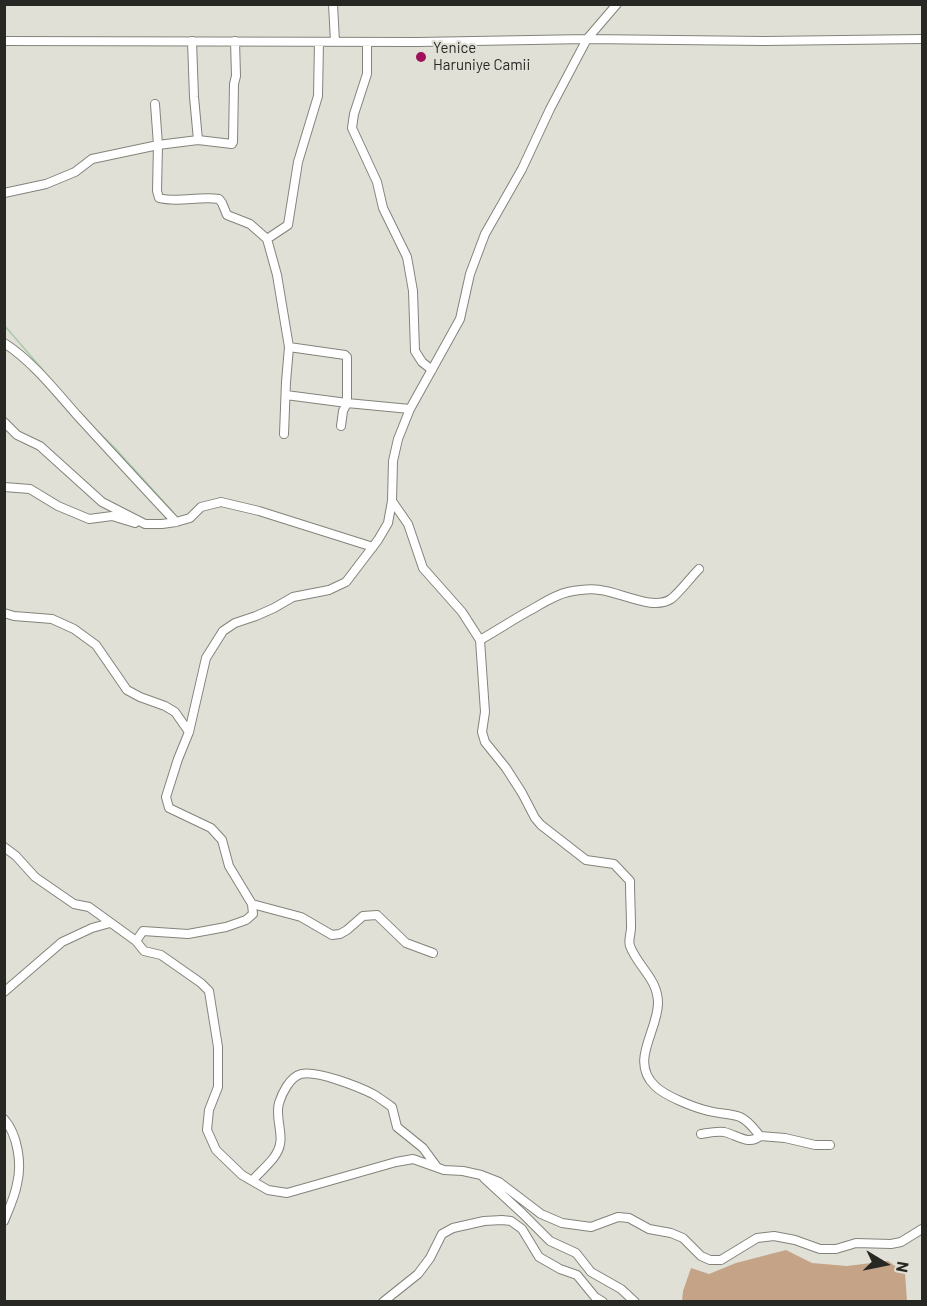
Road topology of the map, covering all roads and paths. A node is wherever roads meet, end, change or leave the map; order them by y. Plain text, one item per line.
1 (333, 4) edge
2 (617, 4) edge
3 (587, 39) junction
4 (922, 39) edge
5 (4, 41) edge
6 (192, 41) junction
7 (235, 41) junction
8 (319, 42) junction
9 (335, 42) junction
10 (367, 42) junction
11 (155, 105) dead end
12 (198, 140) junction
13 (158, 145) junction
14 (4, 193) edge
15 (267, 239) junction
16 (4, 343) edge
17 (289, 347) junction
18 (432, 369) junction
19 (286, 395) junction
20 (347, 403) junction
21 (410, 409) junction
22 (4, 422) edge
23 (341, 426) dead end
24 (284, 434) dead end
25 (4, 487) edge
26 (392, 501) junction
27 (176, 522) junction
28 (145, 524) junction
29 (373, 547) junction
30 (699, 569) dead end
31 (4, 612) edge
32 (480, 640) junction
33 (189, 732) junction
34 (4, 847) edge
35 (252, 904) junction
36 (110, 923) junction
37 (136, 941) junction
38 (433, 953) dead end
39 (4, 992) edge
40 (4, 1119) edge
41 (700, 1134) dead end
42 (760, 1136) junction
43 (830, 1145) dead end
44 (436, 1167) junction
45 (480, 1174) junction
46 (252, 1181) junction
47 (4, 1221) edge
48 (922, 1229) edge
49 (383, 1302) edge
50 (603, 1302) edge
51 (635, 1302) edge

1 - 9 street
2 - 3 street
3 - 4 street
3 - 10 street
3 - 18 street
5 - 6 street
6 - 7 street
6 - 12 street
7 - 8 street
7 - 12 street
8 - 9 street
8 - 15 street
9 - 10 street
10 - 18 street
11 - 13 street
12 - 13 street
13 - 14 street
13 - 15 street
15 - 17 street
16 - 27 street
17 - 19 street
17 - 20 street
18 - 21 street
19 - 20 street
19 - 24 street
20 - 21 street
20 - 23 street
21 - 26 street
22 - 28 street
25 - 28 street
26 - 29 street
26 - 32 street
27 - 28 street
27 - 29 street
29 - 33 street
30 - 32 street
31 - 33 street
32 - 42 street
33 - 35 street
34 - 36 street
35 - 37 street
35 - 38 street
36 - 37 street
36 - 39 street
37 - 46 street
40 - 47 street
41 - 42 street
42 - 43 street
44 - 45 street
44 - 46 street
44 - 46 street
45 - 48 street
45 - 51 street
49 - 50 street

